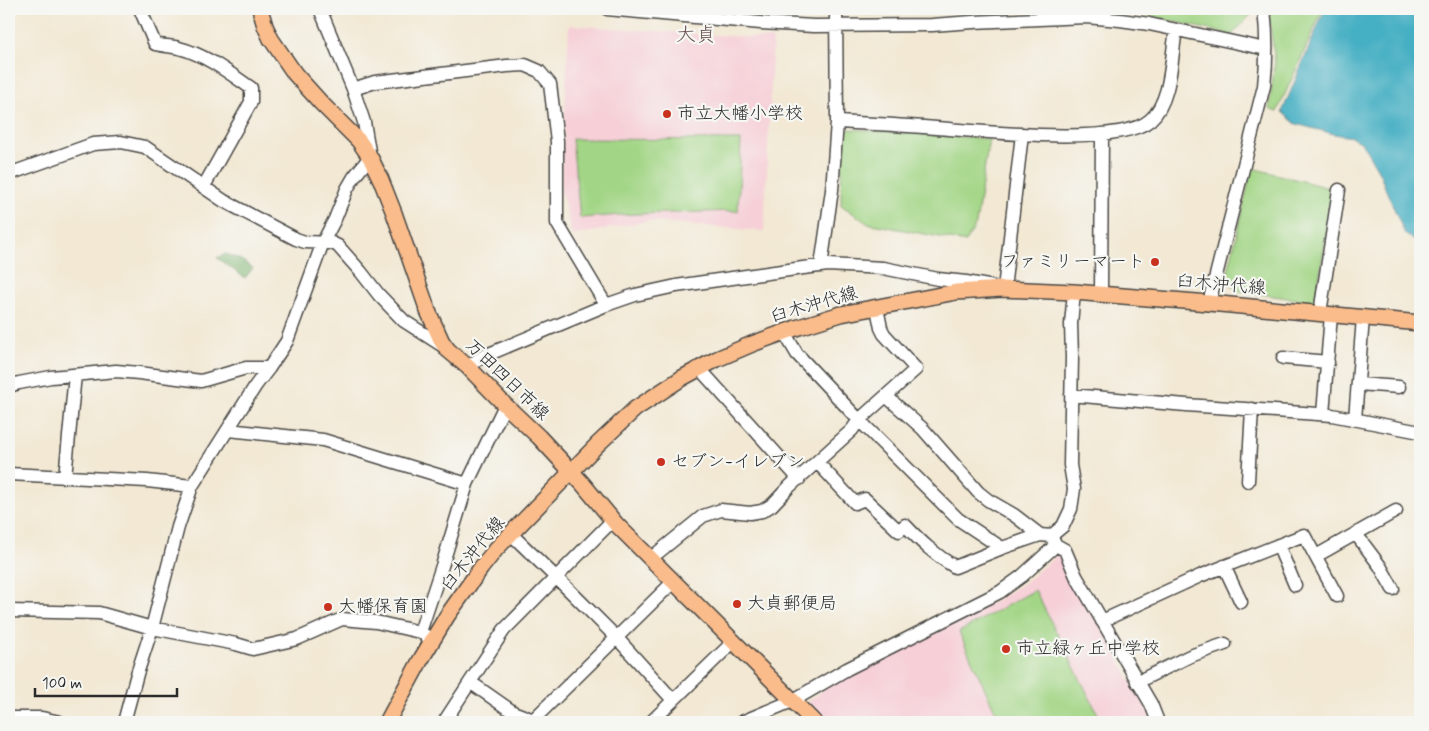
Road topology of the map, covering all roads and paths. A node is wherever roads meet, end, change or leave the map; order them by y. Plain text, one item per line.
1 (140, 9) edge
2 (260, 9) edge
3 (320, 9) edge
4 (607, 9) edge
5 (836, 9) edge
6 (1264, 9) edge
7 (835, 25) junction
8 (1176, 30) junction
9 (1266, 49) junction
10 (353, 89) junction
11 (837, 122) junction
12 (1022, 134) junction
13 (1102, 134) junction
14 (370, 157) junction
15 (9, 174) edge
16 (204, 186) junction
17 (1339, 190) dead end
18 (324, 242) junction
19 (821, 266) junction
20 (1004, 289) junction
21 (1074, 292) junction
22 (1101, 294) junction
23 (1209, 303) junction
24 (606, 305) junction
25 (877, 308) junction
26 (1326, 314) junction
27 (1363, 318) junction
28 (1420, 323) edge
29 (784, 332) junction
30 (448, 350) junction
31 (1283, 358) dead end
32 (1328, 362) junction
33 (468, 367) junction
34 (269, 368) junction
35 (699, 368) junction
36 (75, 375) junction
37 (1358, 384) junction
38 (9, 386) edge
39 (1399, 387) dead end
40 (886, 396) junction
41 (1072, 396) junction
42 (505, 405) junction
43 (1252, 409) junction
44 (1323, 414) junction
45 (1355, 419) junction
46 (859, 420) junction
47 (228, 430) junction
48 (1420, 432) edge
49 (817, 462) junction
50 (572, 472) junction
51 (9, 474) edge
52 (65, 478) junction
53 (799, 479) junction
54 (1248, 481) dead end
55 (466, 484) junction
56 (192, 486) junction
57 (1396, 510) dead end
58 (613, 520) junction
59 (511, 534) junction
60 (1356, 534) junction
61 (1049, 538) junction
62 (1278, 545) junction
63 (1002, 548) junction
64 (1316, 556) junction
65 (650, 559) junction
66 (1224, 566) junction
67 (556, 578) junction
68 (673, 582) junction
69 (1295, 585) dead end
70 (1393, 589) dead end
71 (1337, 596) dead end
72 (1241, 602) dead end
73 (9, 611) edge
74 (1102, 621) junction
75 (152, 628) junction
76 (426, 636) junction
77 (616, 638) junction
78 (734, 642) junction
79 (1225, 644) dead end
80 (470, 682) junction
81 (1137, 682) junction
82 (673, 700) junction
83 (792, 701) junction
84 (510, 717) edge
85 (9, 718) edge
86 (536, 721) edge
87 (60, 722) edge
88 (124, 722) edge
89 (387, 722) edge
90 (444, 722) edge
91 (651, 722) edge
92 (742, 722) edge
93 (814, 722) edge
94 (1158, 722) edge

1 - 16 street
2 - 14 main road, 万田四日市線
3 - 10 street
4 - 7 street
5 - 7 street
6 - 9 street
7 - 8 street
7 - 11 street
8 - 9 street
8 - 13 street
9 - 23 street
10 - 14 street
10 - 24 street
11 - 12 street
11 - 19 street
12 - 13 street
12 - 20 street
13 - 22 street
14 - 18 street
14 - 30 main road, 万田四日市線
15 - 16 street
16 - 18 street
17 - 26 street
18 - 30 street
18 - 34 street
19 - 20 street
19 - 24 street
20 - 21 main road, 臼木沖代線
20 - 25 main road, 臼木沖代線
21 - 22 main road, 臼木沖代線
21 - 41 street
22 - 23 main road, 臼木沖代線
23 - 26 main road, 臼木沖代線
24 - 33 street
25 - 29 main road, 臼木沖代線
25 - 40 street
26 - 27 main road, 臼木沖代線
26 - 32 street
27 - 28 main road, 臼木沖代線
27 - 37 street
29 - 35 main road, 臼木沖代線
29 - 46 street
30 - 33 main road, 万田四日市線
31 - 32 street
32 - 44 street
33 - 42 main road, 万田四日市線
34 - 36 street
34 - 47 street
35 - 50 main road, 臼木沖代線
35 - 53 street
36 - 38 street
36 - 52 street
37 - 39 street
37 - 45 street
40 - 46 street
40 - 61 street
41 - 43 street
41 - 61 street
42 - 50 main road, 万田四日市線
42 - 55 street
43 - 44 street
43 - 54 street
44 - 45 street
45 - 48 street
46 - 49 street
46 - 63 street
47 - 55 street
47 - 56 street
49 - 53 street
49 - 63 street
50 - 58 main road, 万田四日市線
50 - 59 main road, 臼木沖代線
51 - 52 street
52 - 56 street
53 - 65 street
55 - 76 street
56 - 75 street
57 - 60 street
58 - 65 main road, 万田四日市線
58 - 67 street
59 - 67 street
59 - 76 main road, 臼木沖代線
60 - 64 street
60 - 70 street
61 - 63 street
61 - 74 street
61 - 83 street
62 - 64 street
62 - 66 street
62 - 69 street
64 - 71 street
65 - 68 main road, 万田四日市線
66 - 72 street
66 - 74 street
67 - 77 street
67 - 80 street
68 - 77 street
68 - 78 main road, 万田四日市線
73 - 75 street
74 - 81 street
75 - 76 street
75 - 88 street
76 - 89 main road, 臼木沖代線
77 - 82 street
77 - 86 street
78 - 82 street
78 - 83 main road, 万田四日市線
79 - 81 street
80 - 84 street
80 - 90 street
81 - 94 street
82 - 91 street
83 - 92 street
83 - 93 main road, 万田四日市線
84 - 86 street
85 - 87 street

